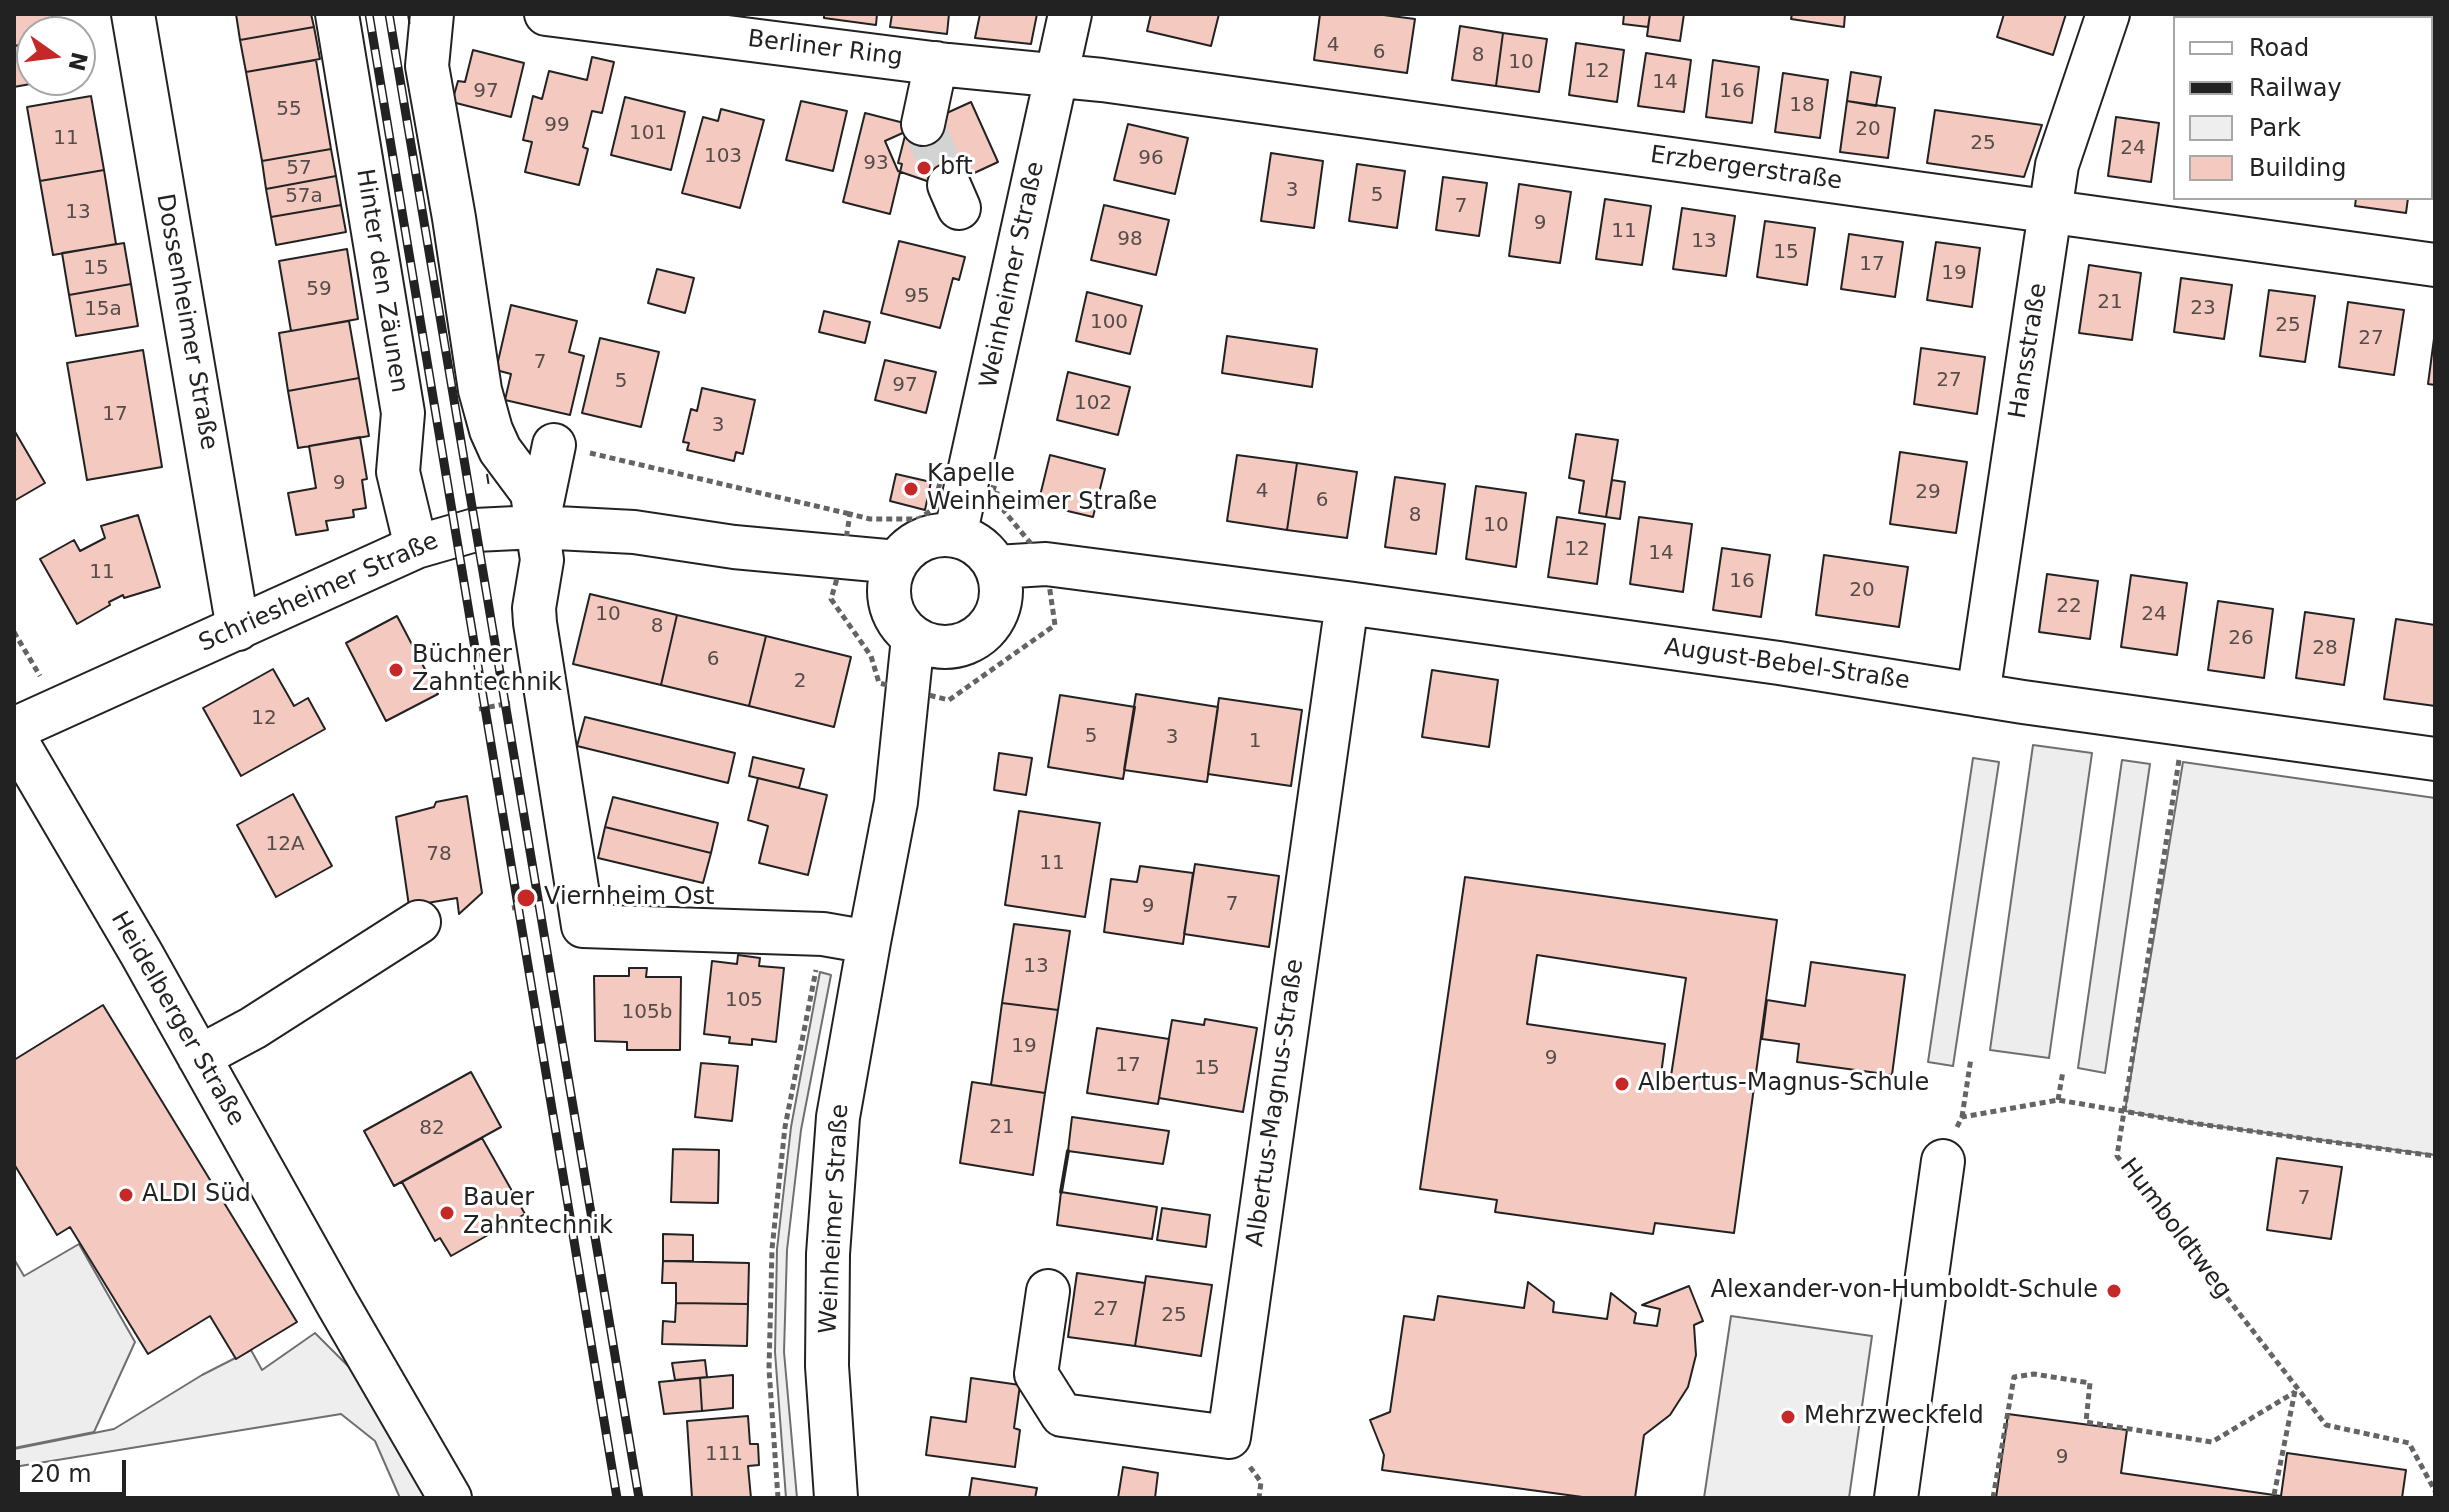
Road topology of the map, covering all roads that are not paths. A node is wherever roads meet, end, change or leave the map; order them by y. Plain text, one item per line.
1 (133, 14) edge
2 (337, 14) edge
3 (432, 14) edge
4 (546, 14) edge
5 (1070, 14) edge
6 (2108, 14) edge
7 (936, 63) junction
8 (1057, 76) junction
9 (923, 124) tunnel mouth
10 (2051, 212) junction
11 (2435, 265) edge
12 (554, 445) road end
13 (537, 527) junction
14 (955, 536) junction
15 (416, 547) junction
16 (894, 581) junction
17 (998, 585) junction
18 (1347, 603) junction
19 (238, 629) junction
20 (930, 643) junction
21 (1978, 695) junction
22 (14, 729) edge
23 (14, 737) edge
24 (2435, 759) edge
25 (419, 922) dead end
26 (869, 942) junction
27 (199, 1057) junction
28 (1943, 1161) road end
29 (1048, 1291) dead end
30 (450, 1498) edge
31 (836, 1498) edge
32 (1896, 1498) edge

1 - 19 street, Dossenheimer Straße
2 - 15 street, Hinter den Zäunen
3 - 13 street
4 - 7 street, Berliner Ring
5 - 8 street, Weinheimer Straße
6 - 10 street, Hansstraße
7 - 8 street, Berliner Ring
7 - 9 street
8 - 10 street, Erzbergerstraße
8 - 14 street, Weinheimer Straße
10 - 11 street, Erzbergerstraße
10 - 21 street, Hansstraße
12 - 13 street
13 - 15 street, Schriesheimer Straße
13 - 16 street, Schriesheimer Straße
13 - 26 street
14 - 16 street
14 - 17 street
15 - 19 street, Schriesheimer Straße
16 - 20 street
17 - 18 street, August-Bebel-Straße
17 - 20 street
18 - 21 street, August-Bebel-Straße
18 - 29 street, Albertus-Magnus-Straße
19 - 22 street, Schriesheimer Straße
20 - 26 street, Weinheimer Straße
21 - 24 street, August-Bebel-Straße
23 - 27 street, Heidelberger Straße
25 - 27 street
26 - 31 street, Weinheimer Straße
27 - 30 street, Heidelberger Straße
28 - 32 street

